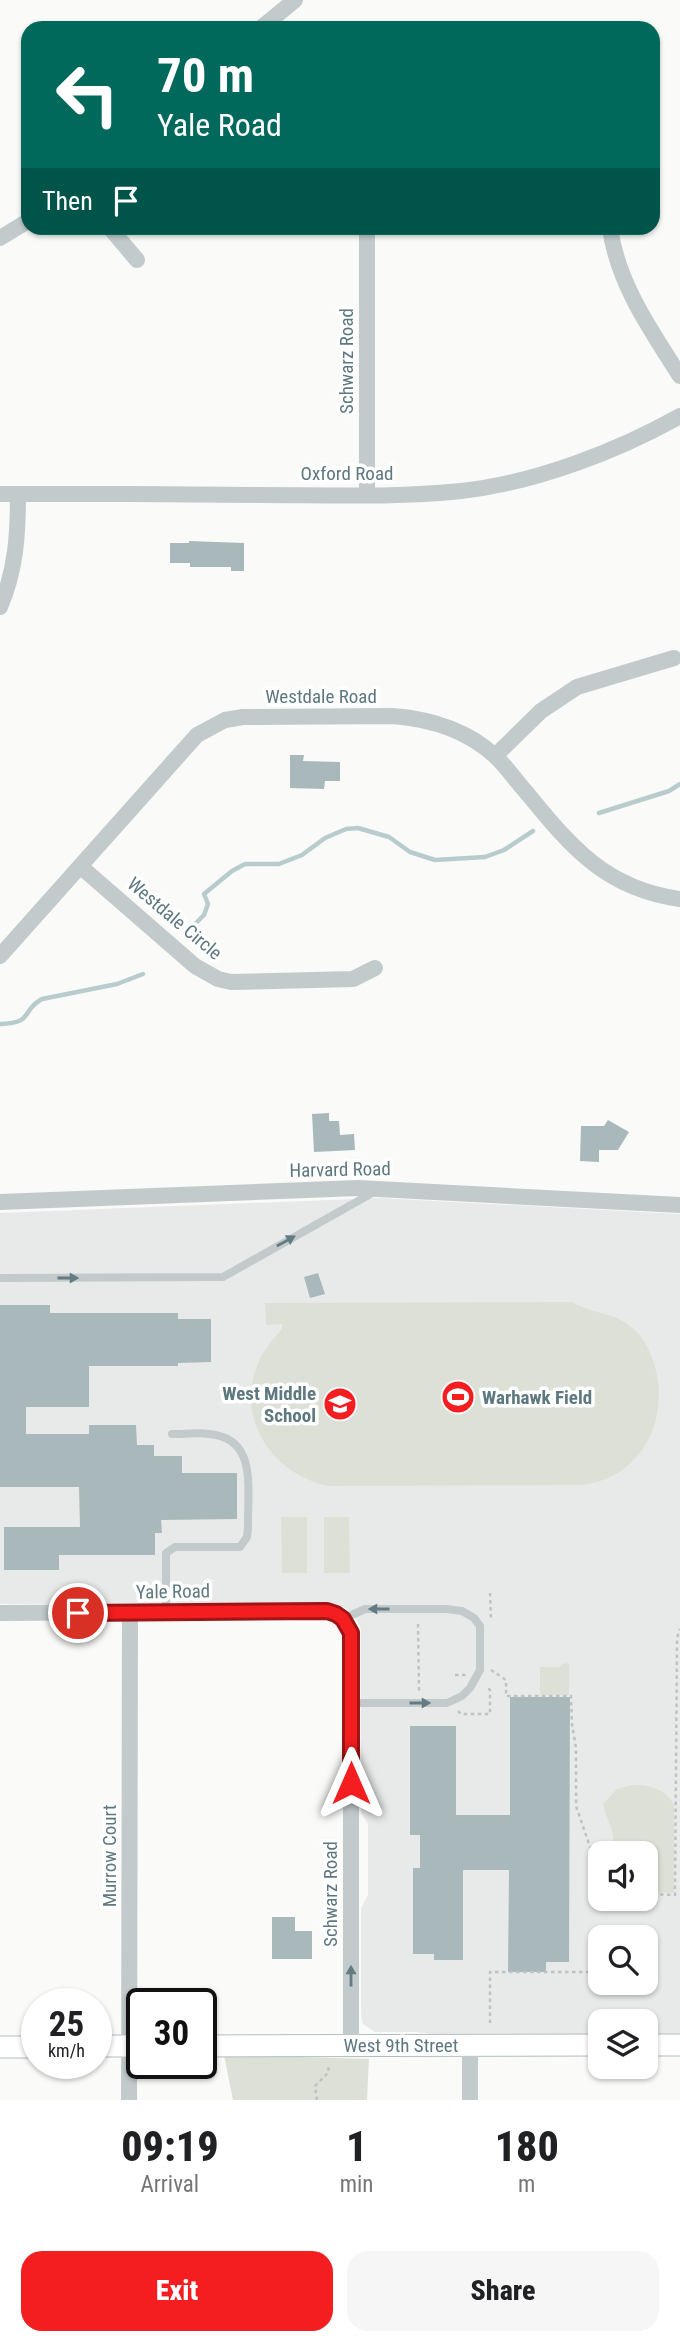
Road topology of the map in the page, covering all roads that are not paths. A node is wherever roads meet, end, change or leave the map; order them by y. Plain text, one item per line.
1 (295, 0) edge
2 (270, 21) edge
3 (21, 225) edge
4 (116, 235) edge
5 (367, 235) edge
6 (612, 235) edge
7 (0, 238) edge
8 (137, 260) dead end
9 (680, 376) edge
10 (680, 416) edge
11 (0, 494) edge
12 (18, 494) junction
13 (367, 495) junction
14 (0, 607) edge
15 (674, 658) dead end
16 (495, 756) junction
17 (80, 866) junction
18 (680, 899) edge
19 (0, 956) edge
20 (375, 968) dead end
21 (381, 1188) junction
22 (0, 1202) edge
23 (680, 1205) edge
24 (0, 1278) edge
25 (172, 1434) dead end
26 (130, 1612) junction
27 (166, 1612) junction
28 (0, 1613) edge
29 (343, 1619) junction
30 (351, 1703) junction
31 (135, 1988) edge
32 (351, 2045) junction
33 (470, 2045) junction
34 (588, 2045) edge
35 (658, 2045) edge
36 (680, 2045) edge
37 (21, 2046) edge
38 (217, 2046) edge
39 (0, 2047) edge
40 (132, 2079) edge
41 (130, 2100) edge
42 (470, 2100) edge

1 - 2 street
3 - 7 street
4 - 8 street
5 - 13 street, Schwarz Road
6 - 9 street
10 - 13 street, Oxford Road
11 - 12 street, Oxford Road
12 - 13 street, Oxford Road
12 - 14 street
15 - 16 street
16 - 17 street, Westdale Road
16 - 18 street, Westdale Road
17 - 19 street, Westdale Road
17 - 20 street, Westdale Circle
21 - 22 street, Harvard Road
21 - 23 street, Harvard Road
24 -> 21 lane
25 - 27 lane
26 - 27 street, Yale Road
26 - 28 street, Yale Road
26 - 31 street, Murrow Court
27 - 29 street, Yale Road
29 - 30 street, Schwarz Road
30 -> 29 lane
32 -> 30 street, Schwarz Road
32 - 33 street, West 9th Street
32 - 38 street, West 9th Street
33 - 34 street, West 9th Street
33 - 42 street
35 - 36 street
37 - 39 street
40 - 41 street, Murrow Court

